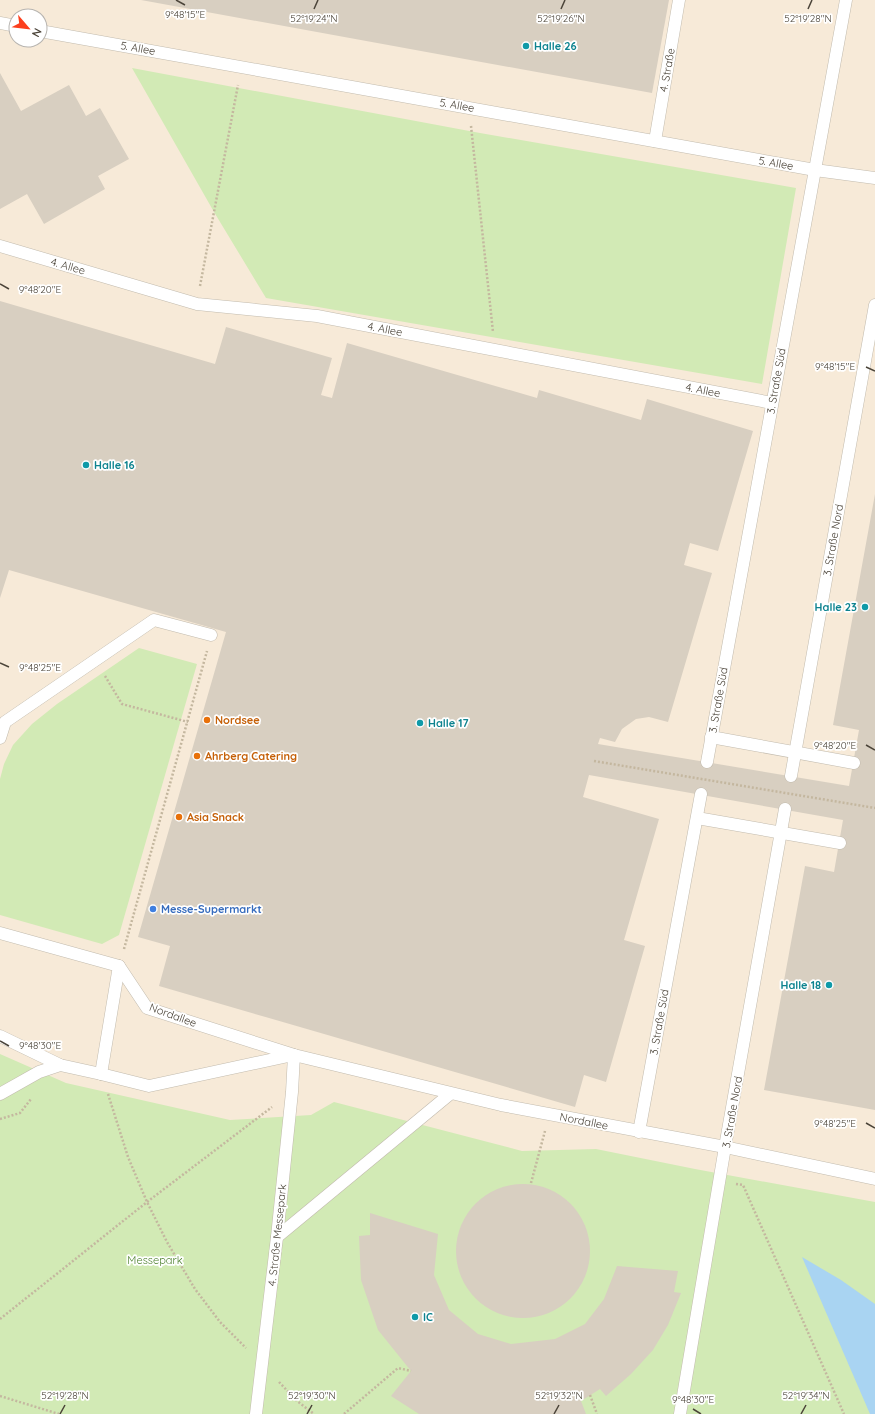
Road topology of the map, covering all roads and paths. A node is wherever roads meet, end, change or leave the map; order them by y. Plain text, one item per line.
1 (679, 0) edge
2 (846, 0) edge
3 (48, 31) edge
4 (242, 67) junction
5 (469, 108) junction
6 (655, 140) junction
7 (815, 170) junction
8 (875, 178) edge
9 (0, 246) edge
10 (197, 304) junction
11 (875, 304) edge
12 (495, 351) junction
13 (772, 403) junction
14 (211, 635) joint
15 (95, 660) junction
16 (188, 722) junction
17 (711, 737) junction
18 (0, 738) edge
19 (795, 752) junction
20 (594, 761) dead end
21 (707, 762) dead end
22 (854, 762) dead end
23 (791, 776) dead end
24 (701, 794) dead end
25 (875, 808) edge
26 (785, 810) dead end
27 (696, 818) junction
28 (781, 832) junction
29 (840, 843) dead end
30 (0, 934) edge
31 (119, 966) junction
32 (0, 1036) edge
33 (294, 1055) junction
34 (60, 1065) junction
35 (102, 1074) junction
36 (292, 1092) junction
37 (0, 1094) edge
38 (450, 1094) junction
39 (549, 1115) junction
40 (639, 1132) junction
41 (725, 1147) junction
42 (875, 1179) edge
43 (720, 1181) junction
44 (531, 1183) dead end
45 (147, 1202) junction
46 (277, 1237) junction
47 (0, 1319) edge
48 (220, 1322) dead end
49 (411, 1371) dead end
50 (590, 1395) dead end
51 (0, 1396) edge
52 (59, 1414) edge
53 (256, 1414) edge
54 (344, 1414) edge
55 (597, 1414) edge
56 (680, 1414) edge
57 (844, 1414) edge

1 - 6 lane, 4. Straße
2 - 7 lane, 3. Straße Süd
3 - 4 lane, 5. Allee
4 - 5 lane, 5. Allee
4 - 10 path
5 - 6 lane, 5. Allee
5 - 12 path
6 - 7 lane, 5. Allee
7 - 8 lane, 5. Allee
7 - 13 lane, 3. Straße Süd
9 - 10 lane, 4. Allee
10 - 12 lane, 4. Allee
11 - 19 lane, 3. Straße Nord
12 - 13 lane, 4. Allee
13 - 17 lane, 3. Straße Süd
14 - 15 lane
14 - 16 path
15 - 16 path
15 - 18 lane
16 - 31 path
17 - 19 lane
17 - 21 lane, 3. Straße Süd
19 - 22 lane
19 - 23 lane, 3. Straße Nord
20 - 25 path, bridge
24 - 27 lane, 3. Straße Süd
26 - 28 lane, 3. Straße Nord
27 - 28 lane
27 - 40 lane, 3. Straße Süd
28 - 29 lane
28 - 41 lane, 3. Straße Nord
30 - 31 lane
31 - 33 lane, Nordallee
31 - 35 lane
32 - 34 lane, Nordallee
33 - 35 lane, Nordallee
33 - 36 lane, 4. Straße Messepark
33 - 38 lane, Nordallee
34 - 35 lane, Nordallee
34 - 37 lane
35 - 45 path
36 - 45 path
36 - 46 lane, 4. Straße Messepark
38 - 39 lane, Nordallee
38 - 46 lane
39 - 40 lane, Nordallee
39 - 44 path
40 - 41 lane, Nordallee
41 - 42 lane, Nordallee
41 - 43 lane, 3. Straße Nord
43 - 56 lane, 3. Straße Nord
43 - 57 path
45 - 47 path
45 - 48 path
46 - 53 lane, 4. Straße Messepark
49 - 54 path
50 - 55 path
51 - 52 path

